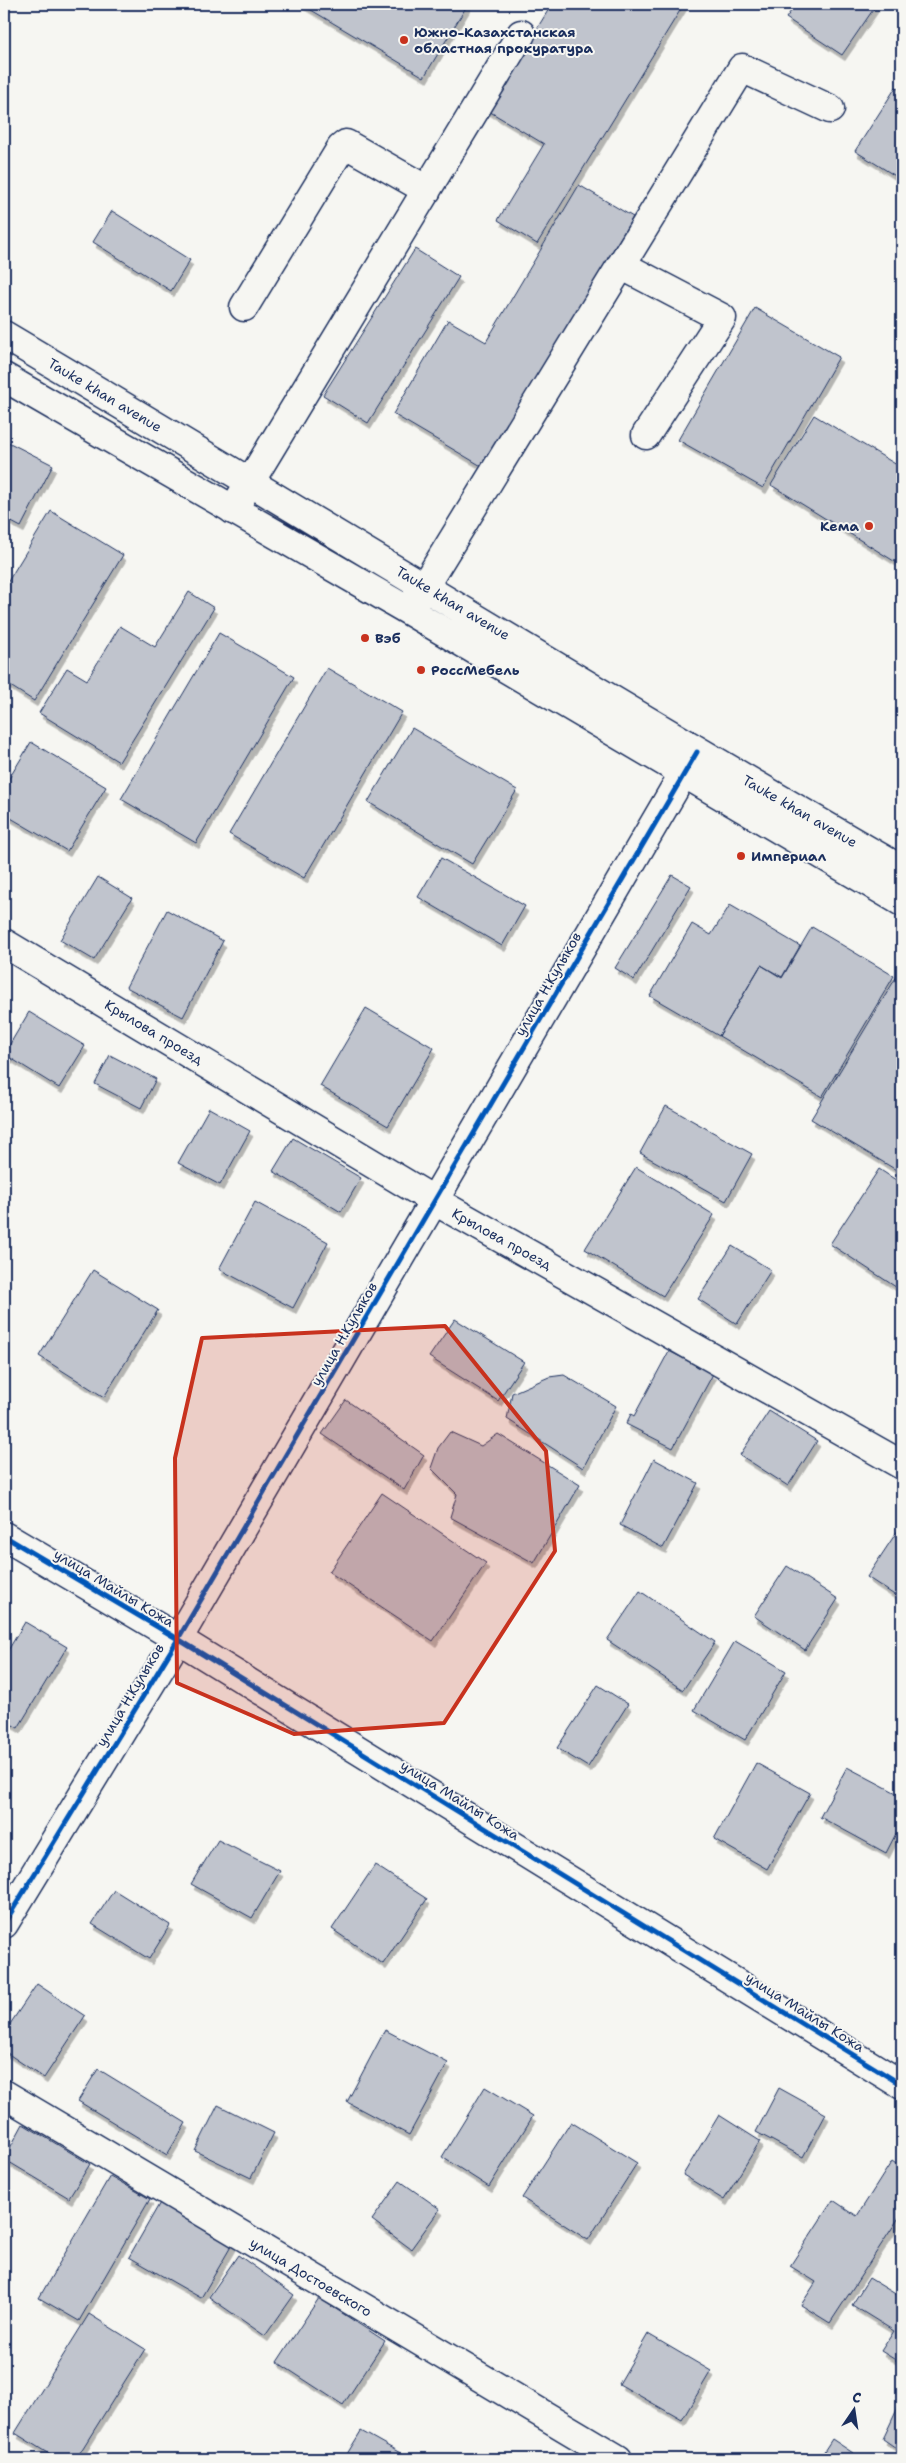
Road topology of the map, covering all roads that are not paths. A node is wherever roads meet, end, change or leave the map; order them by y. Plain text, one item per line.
1 (521, 34) dead end
2 (830, 109) dead end
3 (427, 190) junction
4 (621, 265) junction
5 (244, 308) dead end
6 (4, 335) edge
7 (4, 377) edge
8 (646, 435) dead end
9 (250, 481) junction
10 (234, 510) junction
11 (424, 585) junction
12 (409, 611) junction
13 (691, 762) junction
14 (902, 870) edge
15 (902, 902) edge
16 (4, 943) edge
17 (435, 1201) junction
18 (902, 1465) edge
19 (4, 1536) edge
20 (178, 1639) junction
21 (4, 1924) edge
22 (902, 2086) edge
23 (4, 2094) edge
24 (618, 2459) edge

1 - 3 street
2 - 4 street
3 - 5 street
3 - 9 street
4 - 8 street
4 - 11 street
6 - 9 street, Tauke khan avenue
7 - 10 street, Tauke khan avenue
9 - 10 street
9 - 11 street, Tauke khan avenue
10 - 12 street, Tauke khan avenue
11 - 12 street
11 - 13 street, Tauke khan avenue
12 - 13 street, Tauke khan avenue
13 - 14 street, Tauke khan avenue
13 - 15 street, Tauke khan avenue
13 - 17 street, улица Н.Кулыков
16 - 17 street, Крылова проезд
17 - 18 street, Крылова проезд
17 - 20 street, улица Н.Кулыков
19 - 20 street, улица Майлы Кожа
20 - 21 street, улица Н.Кулыков
20 - 22 street, улица Майлы Кожа
23 - 24 street, улица Достоевского

